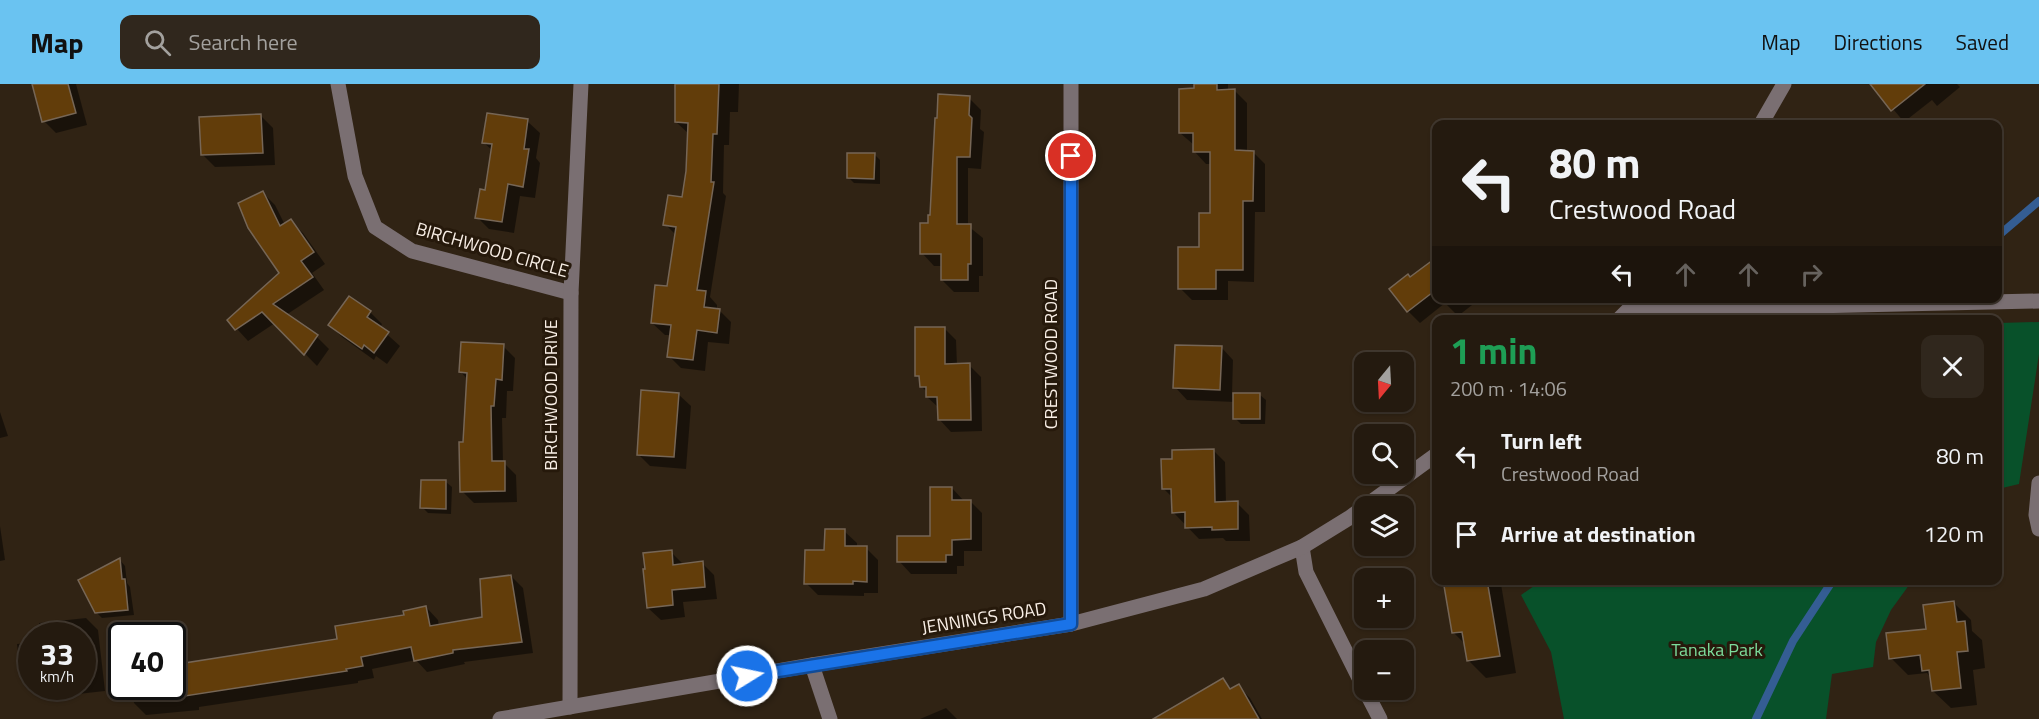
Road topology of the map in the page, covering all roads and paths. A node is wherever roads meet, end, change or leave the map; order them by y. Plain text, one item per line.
1 (338, 84) edge
2 (581, 84) edge
3 (1071, 84) edge
4 (1784, 84) edge
5 (1763, 120) edge
6 (571, 293) junction
7 (2039, 300) edge
8 (2002, 301) edge
9 (1635, 303) edge
10 (1956, 303) edge
11 (1623, 315) edge
12 (1432, 458) edge
13 (2039, 483) edge
14 (2039, 529) edge
15 (1302, 547) junction
16 (1071, 624) junction
17 (812, 665) junction
18 (1354, 668) edge
19 (1370, 700) edge
20 (570, 707) junction
21 (500, 719) edge
22 (830, 719) edge
23 (1380, 719) edge

1 - 6 street, BIRCHWOOD CIRCLE
2 - 6 street, BIRCHWOOD DRIVE
3 - 16 street, CRESTWOOD ROAD
4 - 5 street
6 - 20 street, BIRCHWOOD DRIVE
7 - 8 street
9 - 11 street
10 - 11 street
12 - 15 street, JENNINGS ROAD
13 - 14 street
15 - 16 street, JENNINGS ROAD
15 - 18 street
16 - 17 street, JENNINGS ROAD
17 - 20 street, JENNINGS ROAD
17 - 22 street
19 - 23 street
20 - 21 street, JENNINGS ROAD

